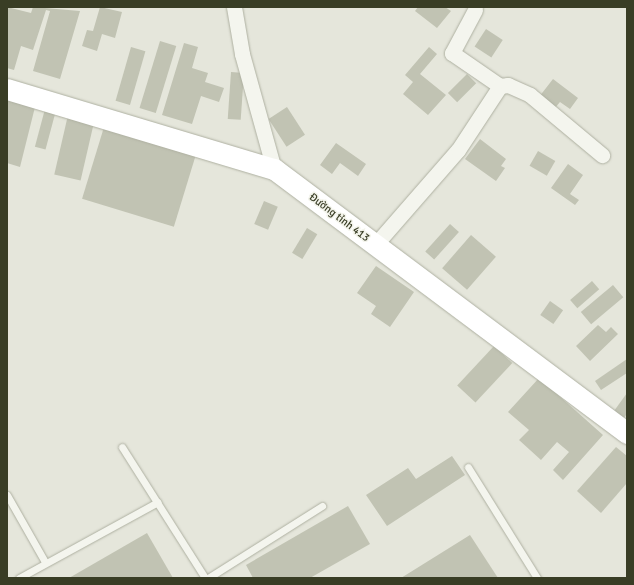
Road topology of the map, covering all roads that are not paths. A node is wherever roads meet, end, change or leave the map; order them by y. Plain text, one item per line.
1 (234, 7) edge
2 (475, 10) dead end
3 (500, 86) junction
4 (7, 89) edge
5 (602, 155) dead end
6 (274, 169) junction
7 (375, 245) junction
8 (627, 433) edge
9 (122, 447) dead end
10 (468, 467) dead end
11 (7, 495) edge
12 (158, 502) junction
13 (322, 506) dead end
14 (45, 562) junction
15 (19, 578) edge
16 (205, 578) edge
17 (208, 578) edge
18 (537, 578) edge

1 - 6 street
2 - 3 street
3 - 5 street
3 - 7 street
4 - 6 main road, Đường tỉnh 413
6 - 7 main road, Đường tỉnh 413
7 - 8 main road, Đường tỉnh 413
9 - 12 lane
10 - 18 lane
11 - 14 lane
12 - 14 lane
12 - 16 lane
13 - 17 lane
14 - 15 lane

